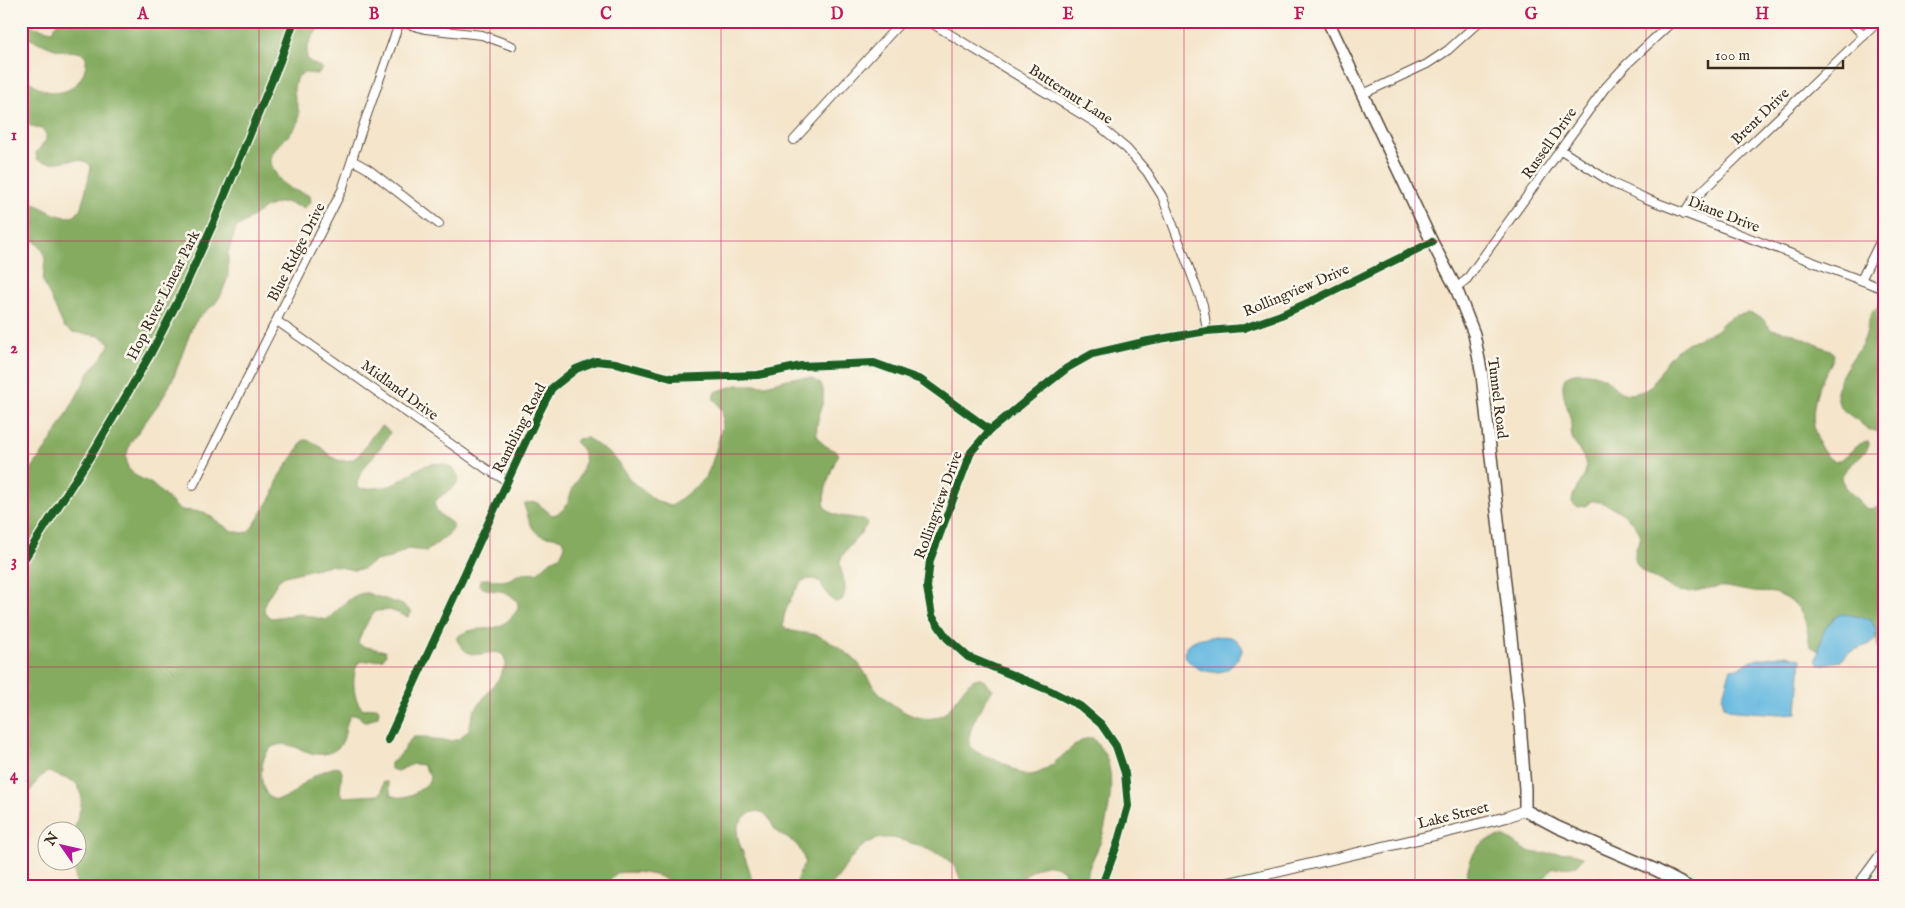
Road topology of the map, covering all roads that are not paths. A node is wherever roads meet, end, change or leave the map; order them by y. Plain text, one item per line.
1 (400, 21) edge
2 (902, 21) edge
3 (928, 21) edge
4 (1328, 21) edge
5 (1480, 21) edge
6 (1673, 21) edge
7 (1849, 21) edge
8 (1880, 21) edge
9 (1864, 36) junction
10 (512, 46) dead end
11 (1363, 94) junction
12 (794, 140) dead end
13 (1561, 150) junction
14 (352, 160) junction
15 (1684, 214) junction
16 (439, 224) dead end
17 (1884, 234) edge
18 (1432, 242) junction
19 (1861, 280) junction
20 (1456, 288) junction
21 (1884, 289) edge
22 (277, 321) junction
23 (1207, 332) junction
24 (990, 430) junction
25 (507, 481) junction
26 (193, 486) dead end
27 (388, 740) dead end
28 (1525, 810) junction
29 (1884, 848) edge
30 (1104, 887) edge
31 (1212, 887) edge
32 (1688, 887) edge
33 (1856, 887) edge

1 - 10 street
1 - 14 street, Blue Ridge Drive
2 - 12 street
3 - 23 street, Butternut Lane
4 - 11 main road, Tunnel Road
5 - 11 street
6 - 13 street, Russell Drive
7 - 9 street
8 - 9 street, Brent Drive
9 - 15 street, Brent Drive
11 - 18 main road, Tunnel Road
13 - 15 street, Diane Drive
13 - 20 street, Russell Drive
14 - 16 street
14 - 22 street, Blue Ridge Drive
15 - 19 street, Diane Drive
17 - 19 street
18 - 20 main road, Tunnel Road
18 - 23 street, Rollingview Drive
19 - 21 street, Diane Drive
20 - 28 main road, Tunnel Road
22 - 25 street, Midland Drive
22 - 26 street, Blue Ridge Drive
23 - 24 street, Rollingview Drive
24 - 25 street, Rambling Road
24 - 30 street, Rollingview Drive
25 - 27 street, Rambling Road
28 - 31 street, Lake Street
28 - 32 main road
29 - 33 street

